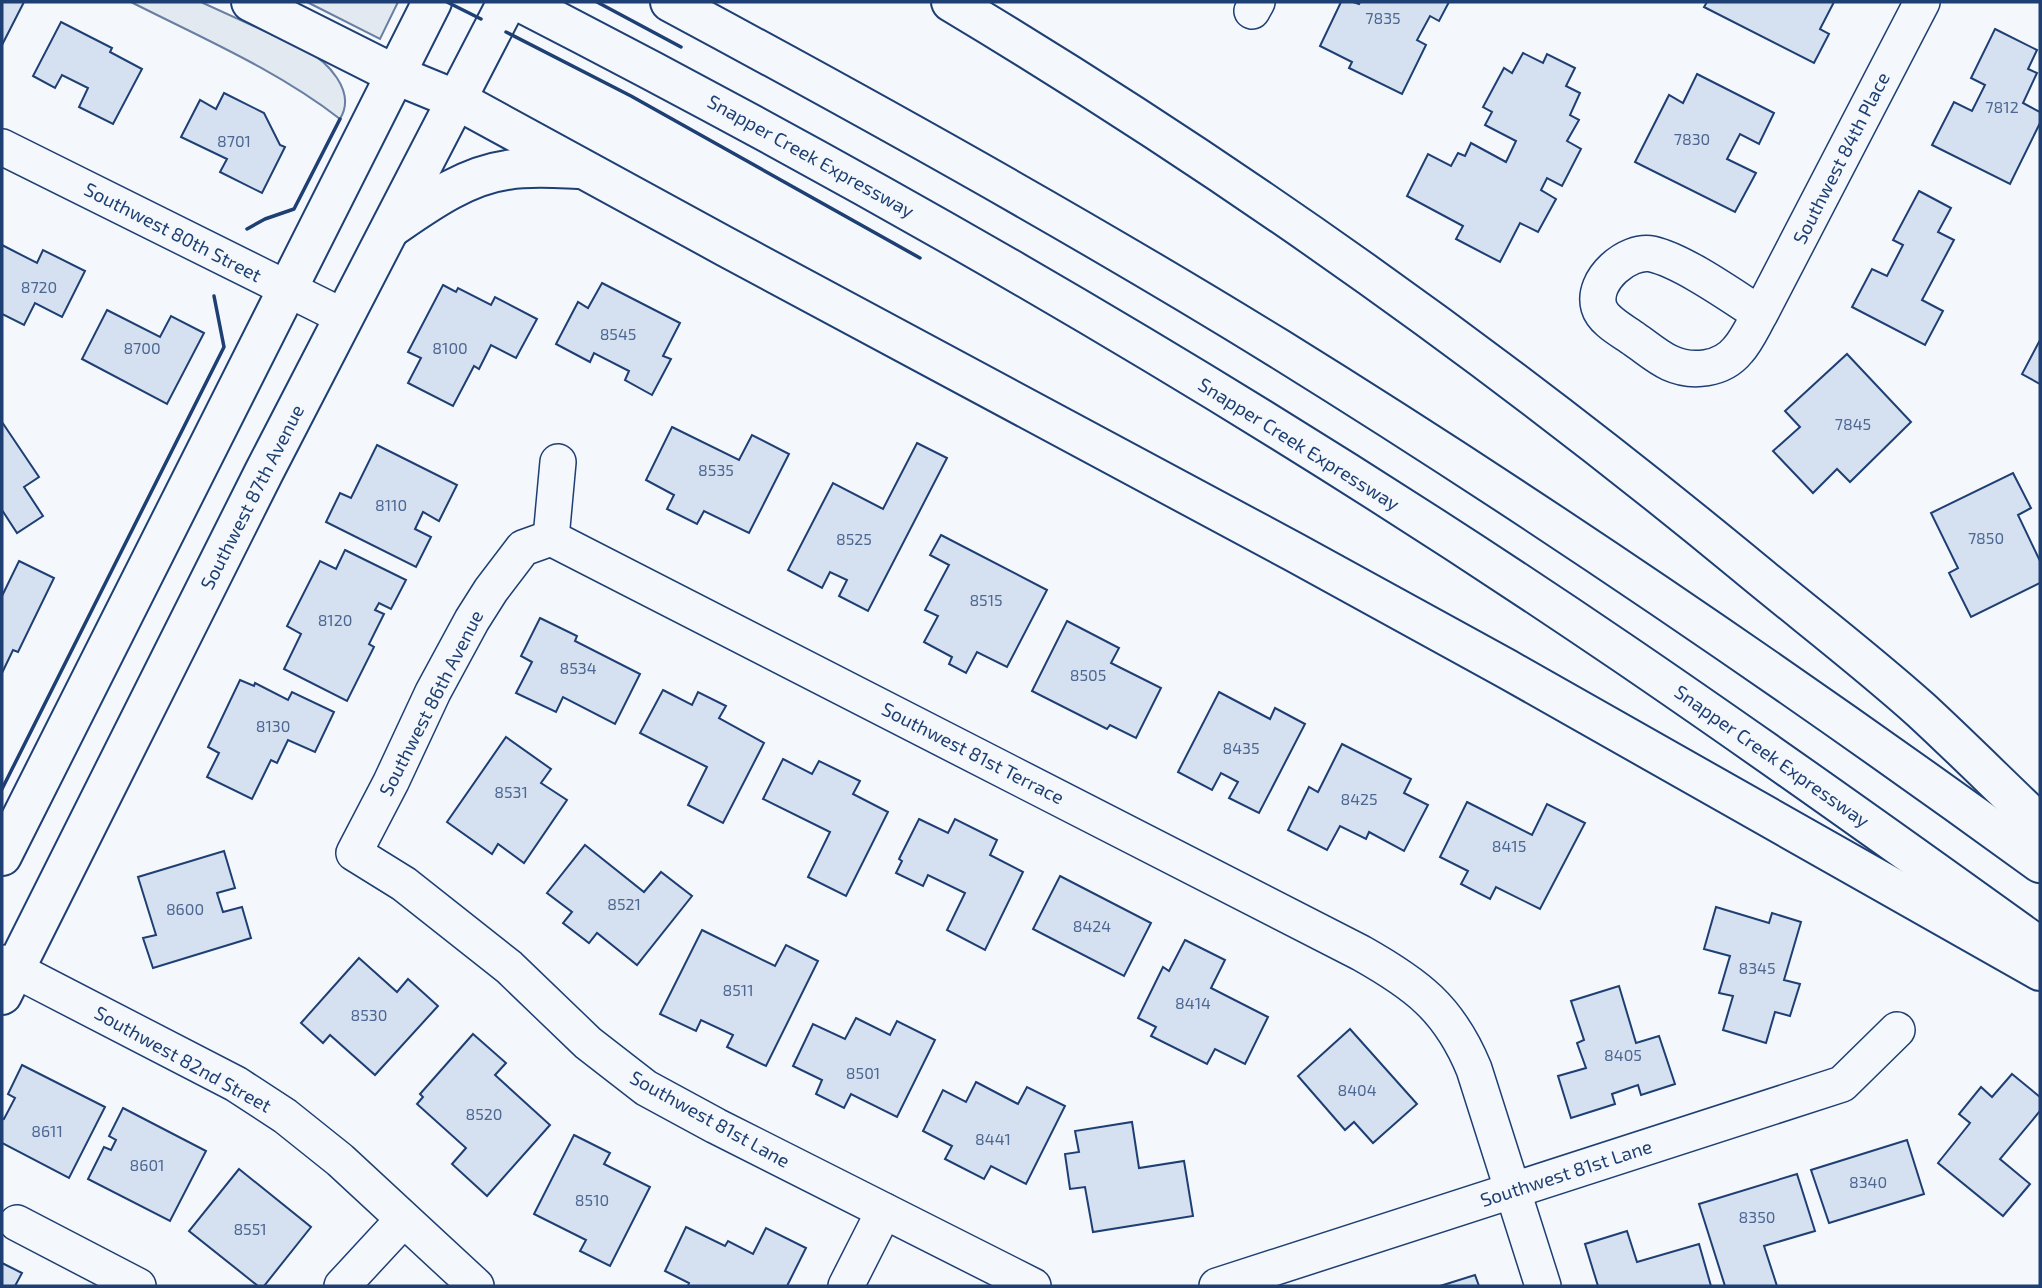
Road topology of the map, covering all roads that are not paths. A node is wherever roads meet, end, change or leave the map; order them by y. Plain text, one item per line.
1 (251, 2) edge
2 (432, 2) edge
3 (507, 2) edge
4 (520, 2) edge
5 (670, 2) edge
6 (951, 2) edge
7 (1922, 2) edge
8 (396, 75) junction
9 (457, 100) junction
10 (2, 147) edge
11 (583, 169) junction
12 (391, 228) junction
13 (288, 289) junction
14 (1760, 314) dead end
15 (344, 317) junction
16 (558, 462) dead end
17 (551, 538) junction
18 (2040, 824) edge
19 (354, 853) joint
20 (2, 856) edge
21 (2040, 863) edge
22 (2040, 947) edge
23 (2040, 971) edge
24 (6, 976) edge
25 (1897, 1030) dead end
26 (1512, 1191) junction
27 (884, 1211) junction
28 (402, 1220) junction
29 (17, 1223) dead end
30 (100, 1277) edge
31 (138, 1286) edge
32 (342, 1286) edge
33 (476, 1286) edge
34 (845, 1286) edge
35 (1033, 1286) edge
36 (1217, 1286) edge
37 (1543, 1286) edge

1 - 8 main road
2 - 8 main road
3 - 9 main road, Southwest 87th Avenue
4 - 22 main road, Snapper Creek Expressway
5 - 21 main road
6 - 18 main road
7 - 14 street, Southwest 84th Place
8 - 9 main road
8 - 13 main road
9 - 11 main road
9 - 12 main road, Southwest 87th Avenue
10 - 13 street, Southwest 80th Street
11 - 12 main road
11 - 23 main road
12 - 15 main road, Southwest 87th Avenue
13 - 15 street, Southwest 80th Street
13 - 20 main road
15 - 24 main road, Southwest 87th Avenue
16 - 17 street
17 - 19 street, Southwest 86th Avenue
17 - 26 street, Southwest 81st Terrace
19 - 27 street, Southwest 81st Lane
24 - 28 street, Southwest 82nd Street
25 - 26 street, Southwest 81st Lane
26 - 36 street, Southwest 81st Lane
26 - 37 street, Southwest 81st Terrace
27 - 34 street
27 - 35 street, Southwest 81st Lane
28 - 32 street
28 - 33 street, Southwest 82nd Street
29 - 30 street
30 - 31 street

